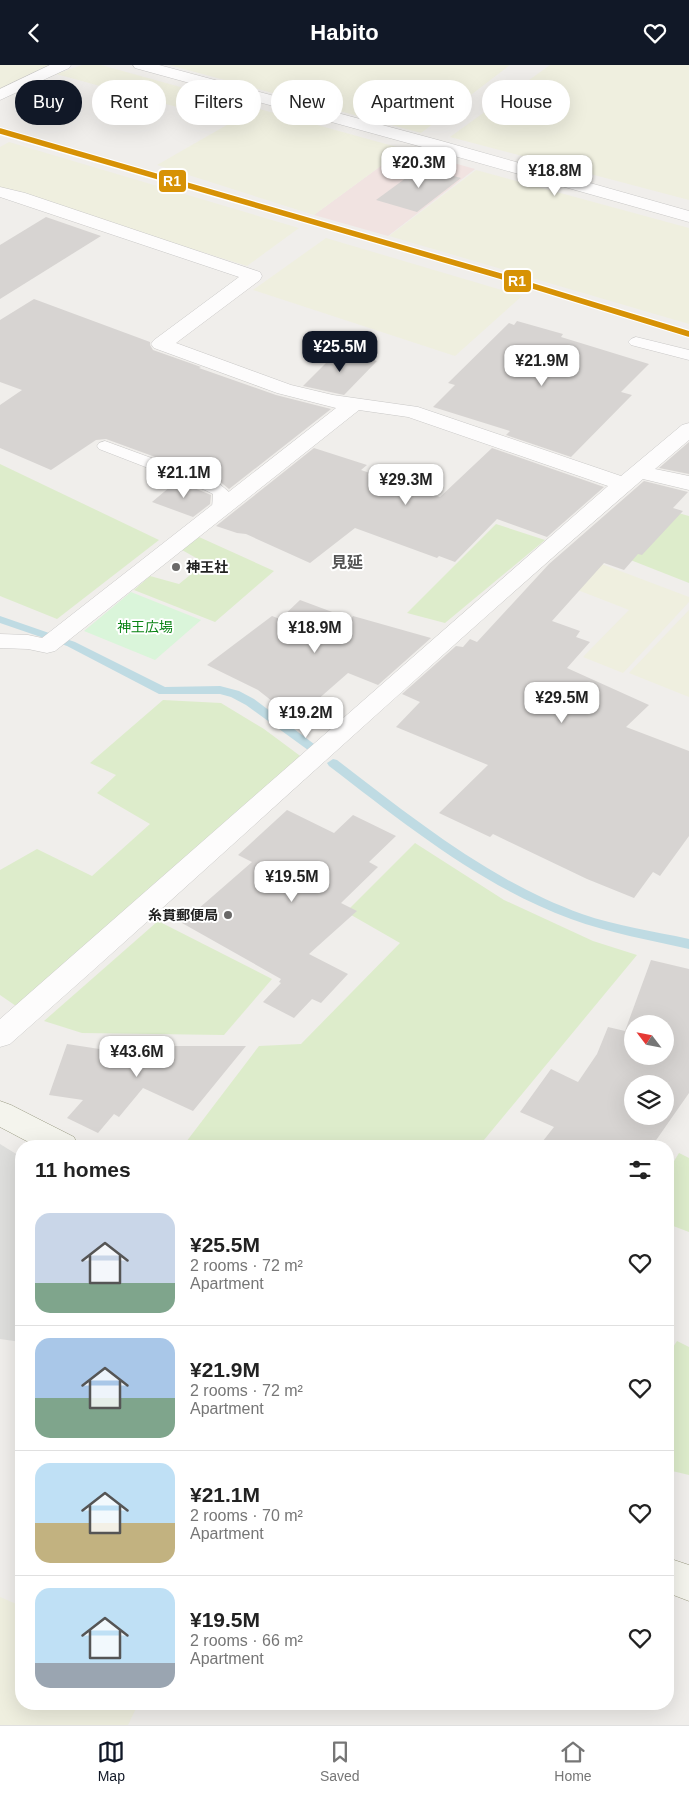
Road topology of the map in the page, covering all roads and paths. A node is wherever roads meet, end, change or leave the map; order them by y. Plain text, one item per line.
1 (62, 65) edge
2 (141, 65) edge
3 (0, 95) edge
4 (0, 192) edge
5 (689, 217) edge
6 (636, 342) dead end
7 (689, 355) edge
8 (354, 404) junction
9 (689, 429) edge
10 (105, 446) dead end
11 (631, 477) junction
12 (689, 483) edge
13 (221, 509) junction
14 (0, 641) edge
15 (0, 1036) edge
16 (0, 1113) edge
17 (52, 1140) edge
18 (674, 1579) edge
19 (689, 1583) edge

1 - 3 street
2 - 5 street
4 - 8 street
6 - 7 lane
8 - 11 street
8 - 13 street
9 - 11 street
10 - 13 lane
11 - 12 street
11 - 15 street
13 - 14 street
16 - 17 main road
18 - 19 main road

